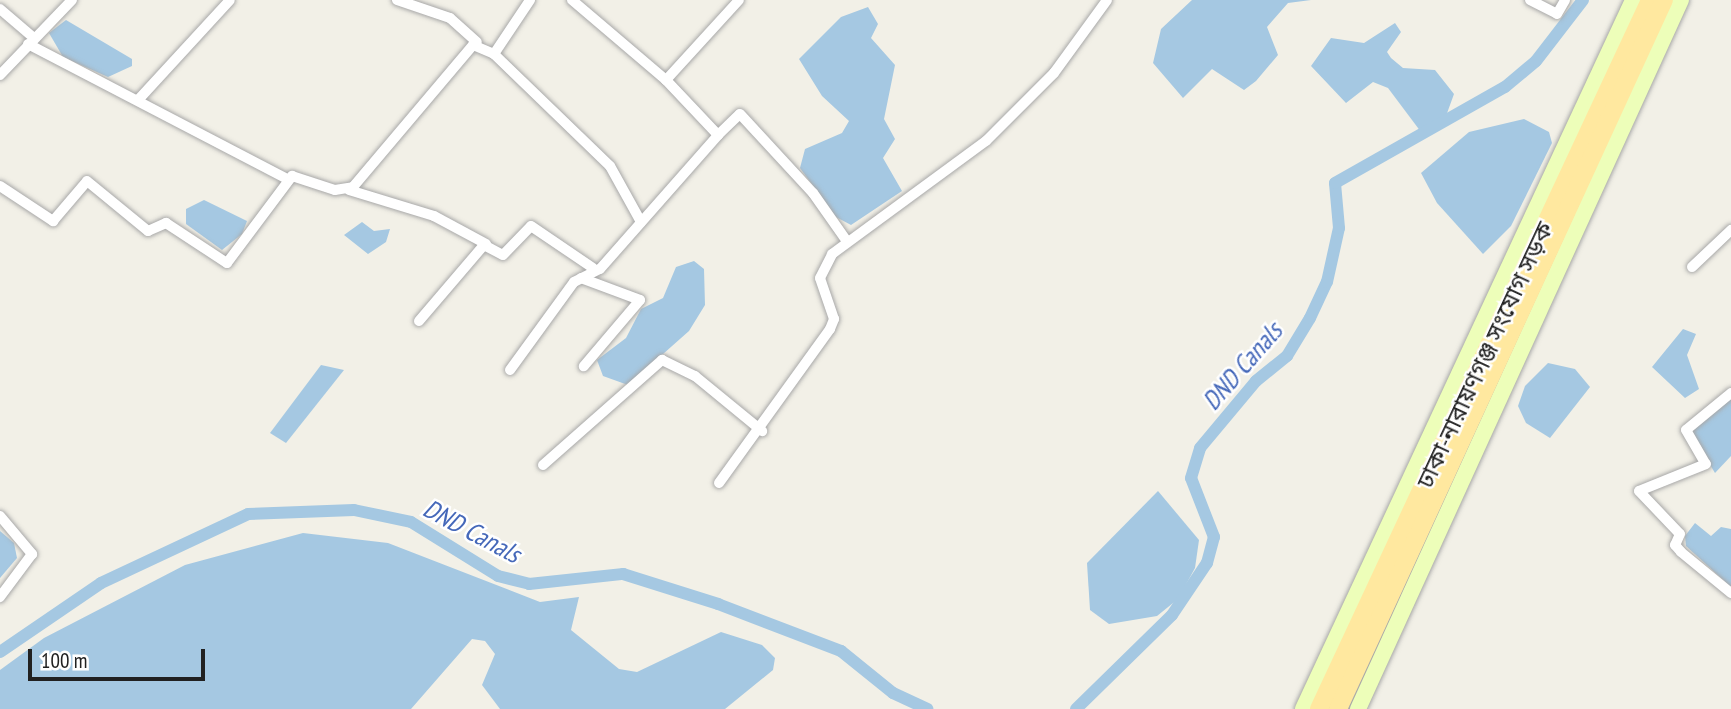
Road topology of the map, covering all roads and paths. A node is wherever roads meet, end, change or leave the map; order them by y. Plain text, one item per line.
1 (72, 0) edge
2 (230, 0) edge
3 (397, 0) edge
4 (530, 0) edge
5 (572, 0) edge
6 (739, 0) edge
7 (1107, 0) edge
8 (1530, 0) edge
9 (1565, 0) edge
10 (1633, 0) edge
11 (1650, 0) edge
12 (1664, 0) edge
13 (1681, 0) edge
14 (0, 9) edge
15 (31, 41) junction
16 (477, 42) junction
17 (494, 54) junction
18 (0, 75) edge
19 (666, 80) junction
20 (139, 99) junction
21 (718, 135) junction
22 (287, 179) junction
23 (0, 186) edge
24 (349, 190) junction
25 (641, 222) junction
26 (1731, 230) edge
27 (846, 240) junction
28 (486, 244) junction
29 (1692, 267) dead end
30 (593, 268) junction
31 (581, 278) junction
32 (1514, 311) junction
33 (419, 321) dead end
34 (1492, 360) junction
35 (584, 366) dead end
36 (510, 370) dead end
37 (1731, 393) edge
38 (762, 430) junction
39 (543, 465) dead end
40 (719, 483) dead end
41 (0, 516) edge
42 (1731, 593) edge
43 (0, 597) edge
44 (1334, 658) junction
45 (1360, 660) junction
46 (1377, 668) junction
47 (1303, 709) edge
48 (1319, 709) edge
49 (1338, 709) edge
50 (1359, 709) edge

1 - 15 street
2 - 20 street
3 - 16 street
4 - 17 street
5 - 19 street
6 - 19 street
7 - 27 street
8 - 9 street
10 - 34 street
11 - 32 main road, ঢাকা-নারায়ণগঞ্জ সংযোগ সড়ক
12 - 32 main road, ঢাকা-নারায়ণগঞ্জ সংযোগ সড়ক
13 - 34 street
14 - 15 street
15 - 18 street
15 - 20 street
16 - 17 street
16 - 24 street
17 - 25 street
19 - 21 street
20 - 22 street
21 - 25 street
21 - 27 street
22 - 23 street
22 - 24 street
24 - 28 street
25 - 30 street
26 - 29 street
27 - 38 street
28 - 30 street
28 - 33 street
30 - 31 street
31 - 35 street
31 - 36 street
32 - 34 main road, ঢাকা-নারায়ণগঞ্জ সংযোগ সড়ক
34 - 44 main road, ঢাকা-নারায়ণগঞ্জ সংযোগ সড়ক
34 - 45 main road, ঢাকা-নারায়ণগঞ্জ সংযোগ সড়ক
34 - 46 street
37 - 42 street
38 - 39 street
38 - 40 street
41 - 43 street
44 - 47 street
44 - 48 main road, ঢাকা-নারায়ণগঞ্জ সংযোগ সড়ক
45 - 46 main road
45 - 49 main road, ঢাকা-নারায়ণগঞ্জ সংযোগ সড়ক
46 - 50 street

